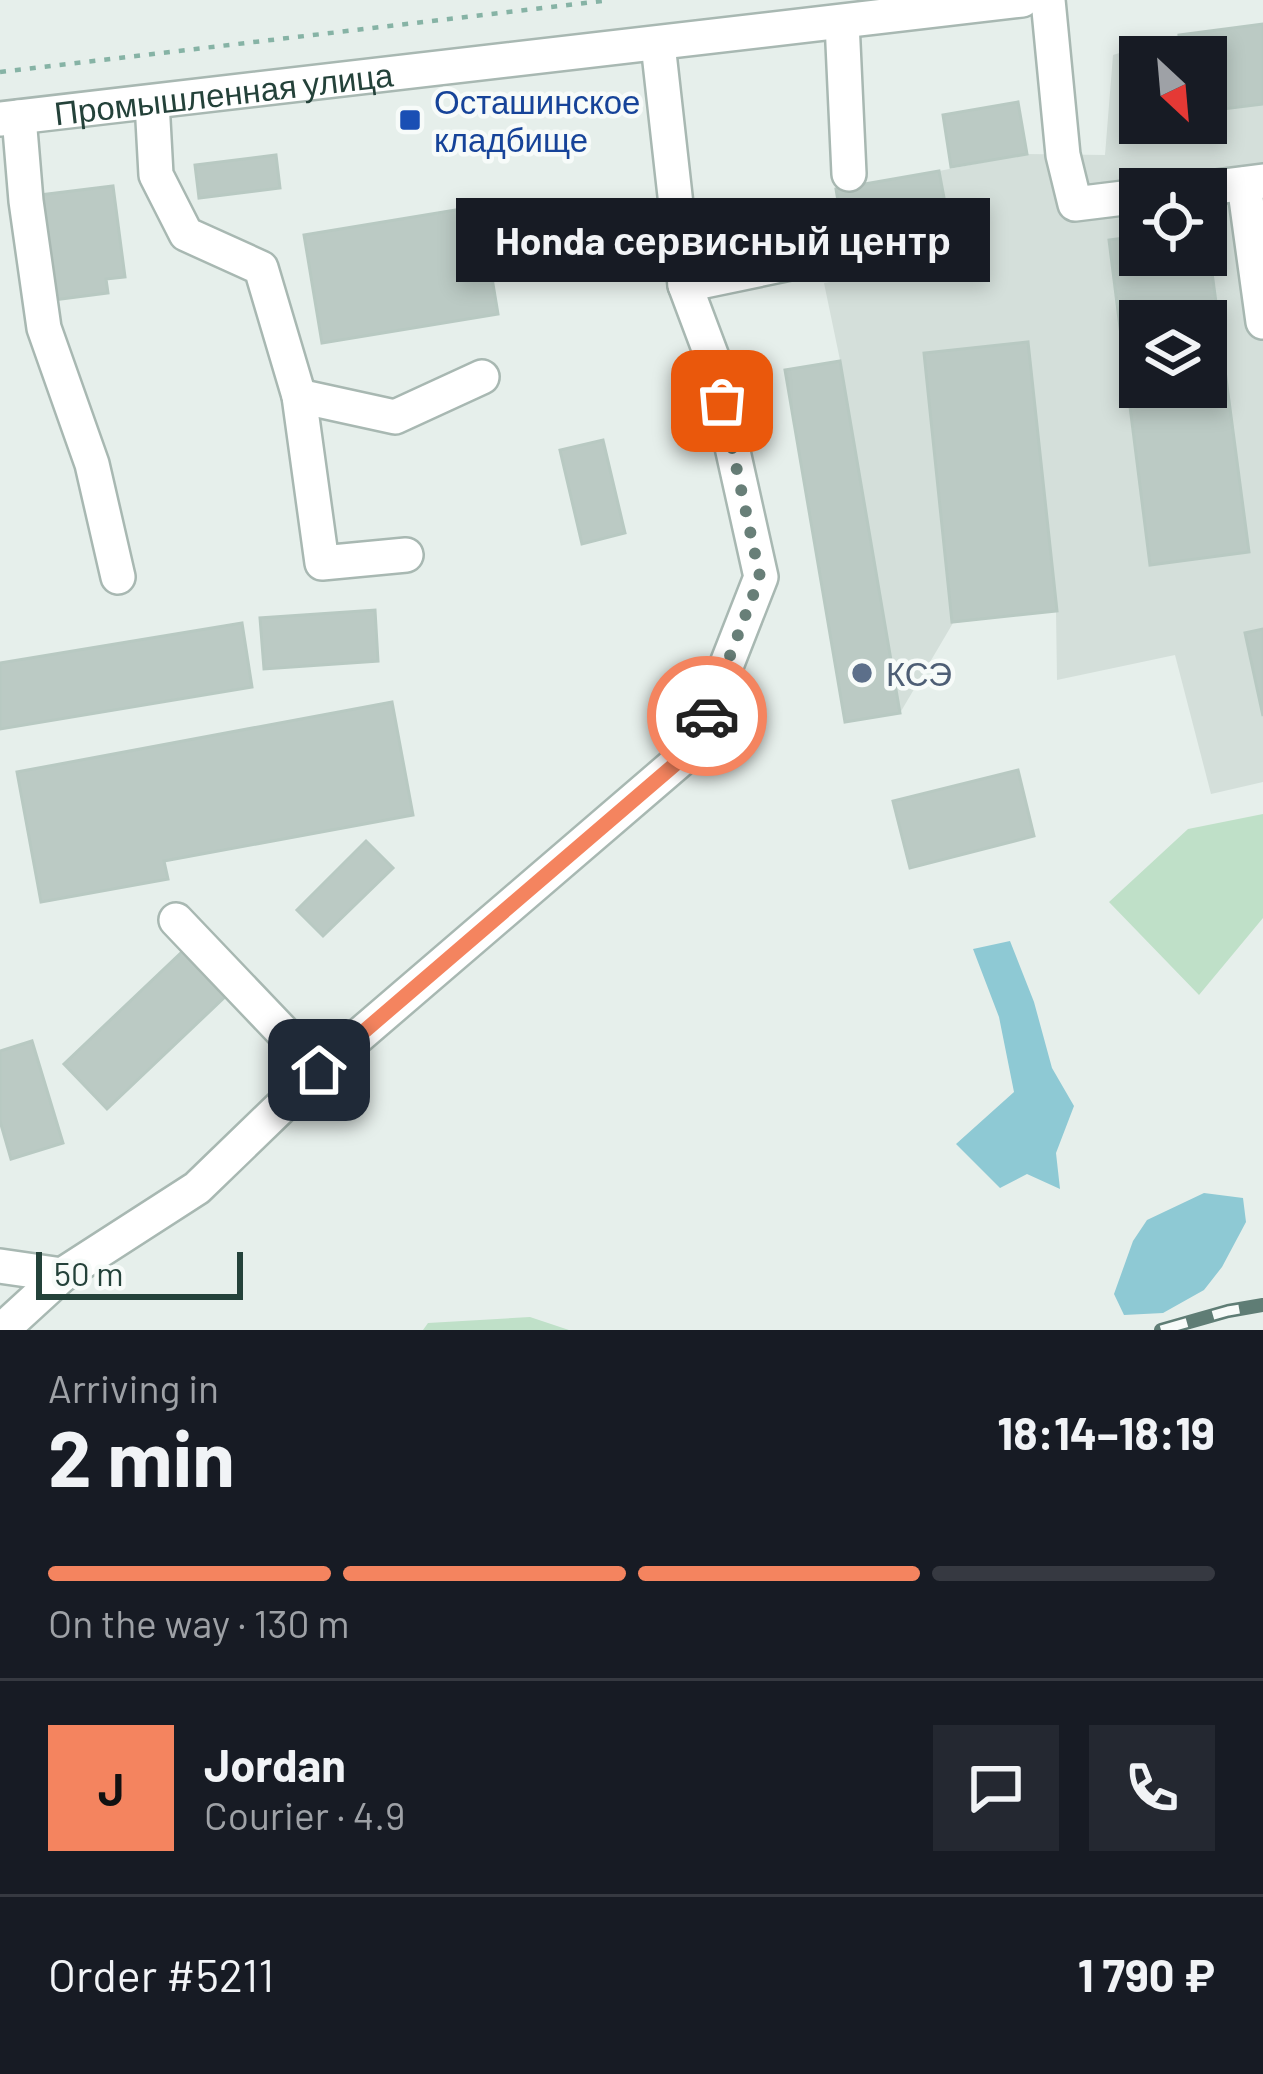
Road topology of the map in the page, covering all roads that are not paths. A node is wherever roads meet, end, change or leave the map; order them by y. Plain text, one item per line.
1 (1022, 0) edge
2 (1048, 0) edge
3 (842, 22) junction
4 (658, 44) junction
5 (152, 102) junction
6 (10, 118) edge
7 (849, 174) dead end
8 (1254, 183) edge
9 (1119, 199) edge
10 (853, 250) dead end
11 (685, 284) junction
12 (1263, 322) edge
13 (482, 376) dead end
14 (299, 396) junction
15 (406, 555) dead end
16 (118, 577) dead end
17 (176, 920) dead end
18 (319, 1070) junction
19 (0, 1266) edge
20 (62, 1275) junction
21 (2, 1330) edge

1 - 3 street, Промышленная улица
2 - 9 street
3 - 4 street, Промышленная улица
3 - 7 street
4 - 5 street, Промышленная улица
4 - 11 street
5 - 6 street, Промышленная улица
5 - 14 street
6 - 16 street
8 - 12 street
10 - 11 street
11 - 18 street
13 - 14 street
14 - 15 street
17 - 18 street
18 - 20 street
19 - 20 street
20 - 21 street

